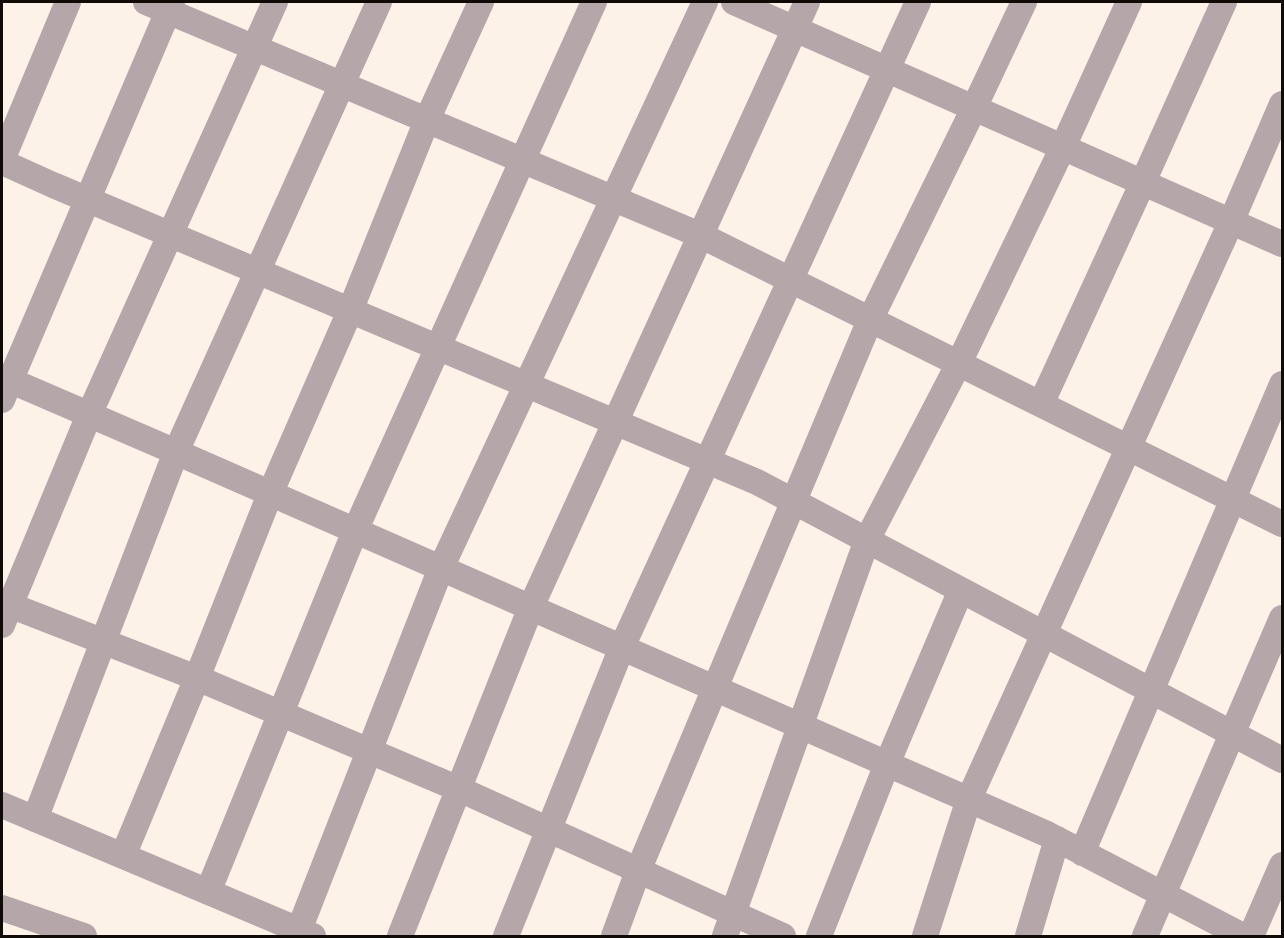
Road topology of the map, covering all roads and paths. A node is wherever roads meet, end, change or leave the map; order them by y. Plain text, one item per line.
1 (68, 2) edge
2 (275, 2) edge
3 (379, 2) edge
4 (482, 2) edge
5 (594, 2) edge
6 (705, 2) edge
7 (734, 2) edge
8 (807, 2) edge
9 (918, 2) edge
10 (1024, 2) edge
11 (1130, 2) edge
12 (1224, 2) edge
13 (162, 5) edge
14 (795, 28) junction
15 (255, 47) junction
16 (888, 69) junction
17 (342, 84) junction
18 (1282, 104) edge
19 (974, 108) junction
20 (427, 120) junction
21 (1063, 147) junction
22 (523, 160) junction
23 (2, 161) edge
24 (1143, 182) junction
25 (613, 198) junction
26 (88, 200) junction
27 (1231, 222) junction
28 (171, 235) junction
29 (700, 235) junction
30 (1282, 244) edge
31 (258, 272) junction
32 (791, 280) junction
33 (350, 311) junction
34 (870, 320) junction
35 (438, 348) junction
36 (959, 363) junction
37 (1282, 384) edge
38 (525, 385) junction
39 (4, 386) edge
40 (1041, 404) junction
41 (89, 415) junction
42 (615, 423) junction
43 (1128, 447) junction
44 (176, 452) junction
45 (708, 462) junction
46 (270, 494) junction
47 (1233, 499) junction
48 (794, 501) junction
49 (1282, 524) edge
50 (355, 531) junction
51 (867, 540) junction
52 (441, 568) junction
53 (961, 590) junction
54 (531, 607) junction
55 (4, 611) edge
56 (1282, 618) edge
57 (1044, 634) junction
58 (103, 642) junction
59 (622, 647) junction
60 (196, 678) junction
61 (715, 688) junction
62 (1151, 691) junction
63 (281, 714) junction
64 (800, 725) junction
65 (1233, 734) junction
66 (369, 751) junction
67 (1282, 760) edge
68 (887, 764) junction
69 (459, 789) junction
70 (969, 799) junction
71 (2, 805) edge
72 (35, 819) junction
73 (549, 830) junction
74 (1057, 839) junction
75 (1082, 853) junction
76 (123, 856) junction
77 (1282, 865) edge
78 (638, 871) junction
79 (208, 892) junction
80 (1163, 895) junction
81 (2, 908) edge
82 (729, 925) edge
83 (306, 933) edge
84 (84, 936) edge
85 (400, 936) edge
86 (506, 936) edge
87 (614, 936) edge
88 (783, 936) edge
89 (819, 936) edge
90 (925, 936) edge
91 (1029, 936) edge
92 (1145, 936) edge
93 (1243, 936) edge
94 (1251, 936) edge

1 - 23 street
2 - 15 street
3 - 17 street
4 - 20 street
5 - 22 street
6 - 25 street
7 - 14 street
8 - 14 street
9 - 16 street
10 - 19 street
11 - 21 street
12 - 24 street
13 - 15 street
13 - 26 street
14 - 16 street
14 - 29 street
15 - 17 street
15 - 28 street
16 - 19 street
16 - 32 street
17 - 20 street
17 - 31 street
18 - 27 street
19 - 21 street
19 - 34 street
20 - 22 street
20 - 33 street
21 - 24 street
21 - 36 street
22 - 25 street
22 - 35 street
23 - 26 street
24 - 27 street
24 - 40 street
25 - 29 street
25 - 38 street
26 - 28 street
26 - 39 street
27 - 30 street
27 - 43 street
28 - 31 street
28 - 41 street
29 - 32 street
29 - 42 street
31 - 33 street
31 - 44 street
32 - 34 street
32 - 45 street
33 - 35 street
33 - 46 street
34 - 36 street
34 - 48 street
35 - 38 street
35 - 50 street
36 - 40 street
36 - 51 street
37 - 47 street
38 - 42 street
38 - 52 street
39 - 41 street
40 - 43 street
41 - 44 street
41 - 55 street
42 - 45 street
42 - 54 street
43 - 47 street
43 - 57 street
44 - 46 street
44 - 58 street
45 - 48 street
45 - 59 street
46 - 50 street
46 - 60 street
47 - 49 street
47 - 62 street
48 - 51 street
48 - 61 street
50 - 52 street
50 - 63 street
51 - 53 street
51 - 64 street
52 - 54 street
52 - 66 street
53 - 57 street
53 - 68 street
54 - 59 street
54 - 69 street
55 - 58 street
56 - 65 street
57 - 62 street
57 - 70 street
58 - 60 street
58 - 72 street
59 - 61 street
59 - 73 street
60 - 63 street
60 - 76 street
61 - 64 street
61 - 78 street
62 - 65 street
62 - 75 street
63 - 66 street
63 - 79 street
64 - 68 street
64 - 82 street
65 - 67 street
65 - 80 street
66 - 69 street
66 - 83 street
68 - 70 street
68 - 89 street
69 - 73 street
69 - 85 street
70 - 74 street
70 - 90 street
71 - 72 street
72 - 76 street
73 - 78 street
73 - 86 street
74 - 75 street
74 - 91 street
75 - 80 street
76 - 79 street
77 - 94 street
78 - 82 street
78 - 87 street
79 - 83 street
80 - 92 street
80 - 93 street
81 - 84 street
82 - 88 street

